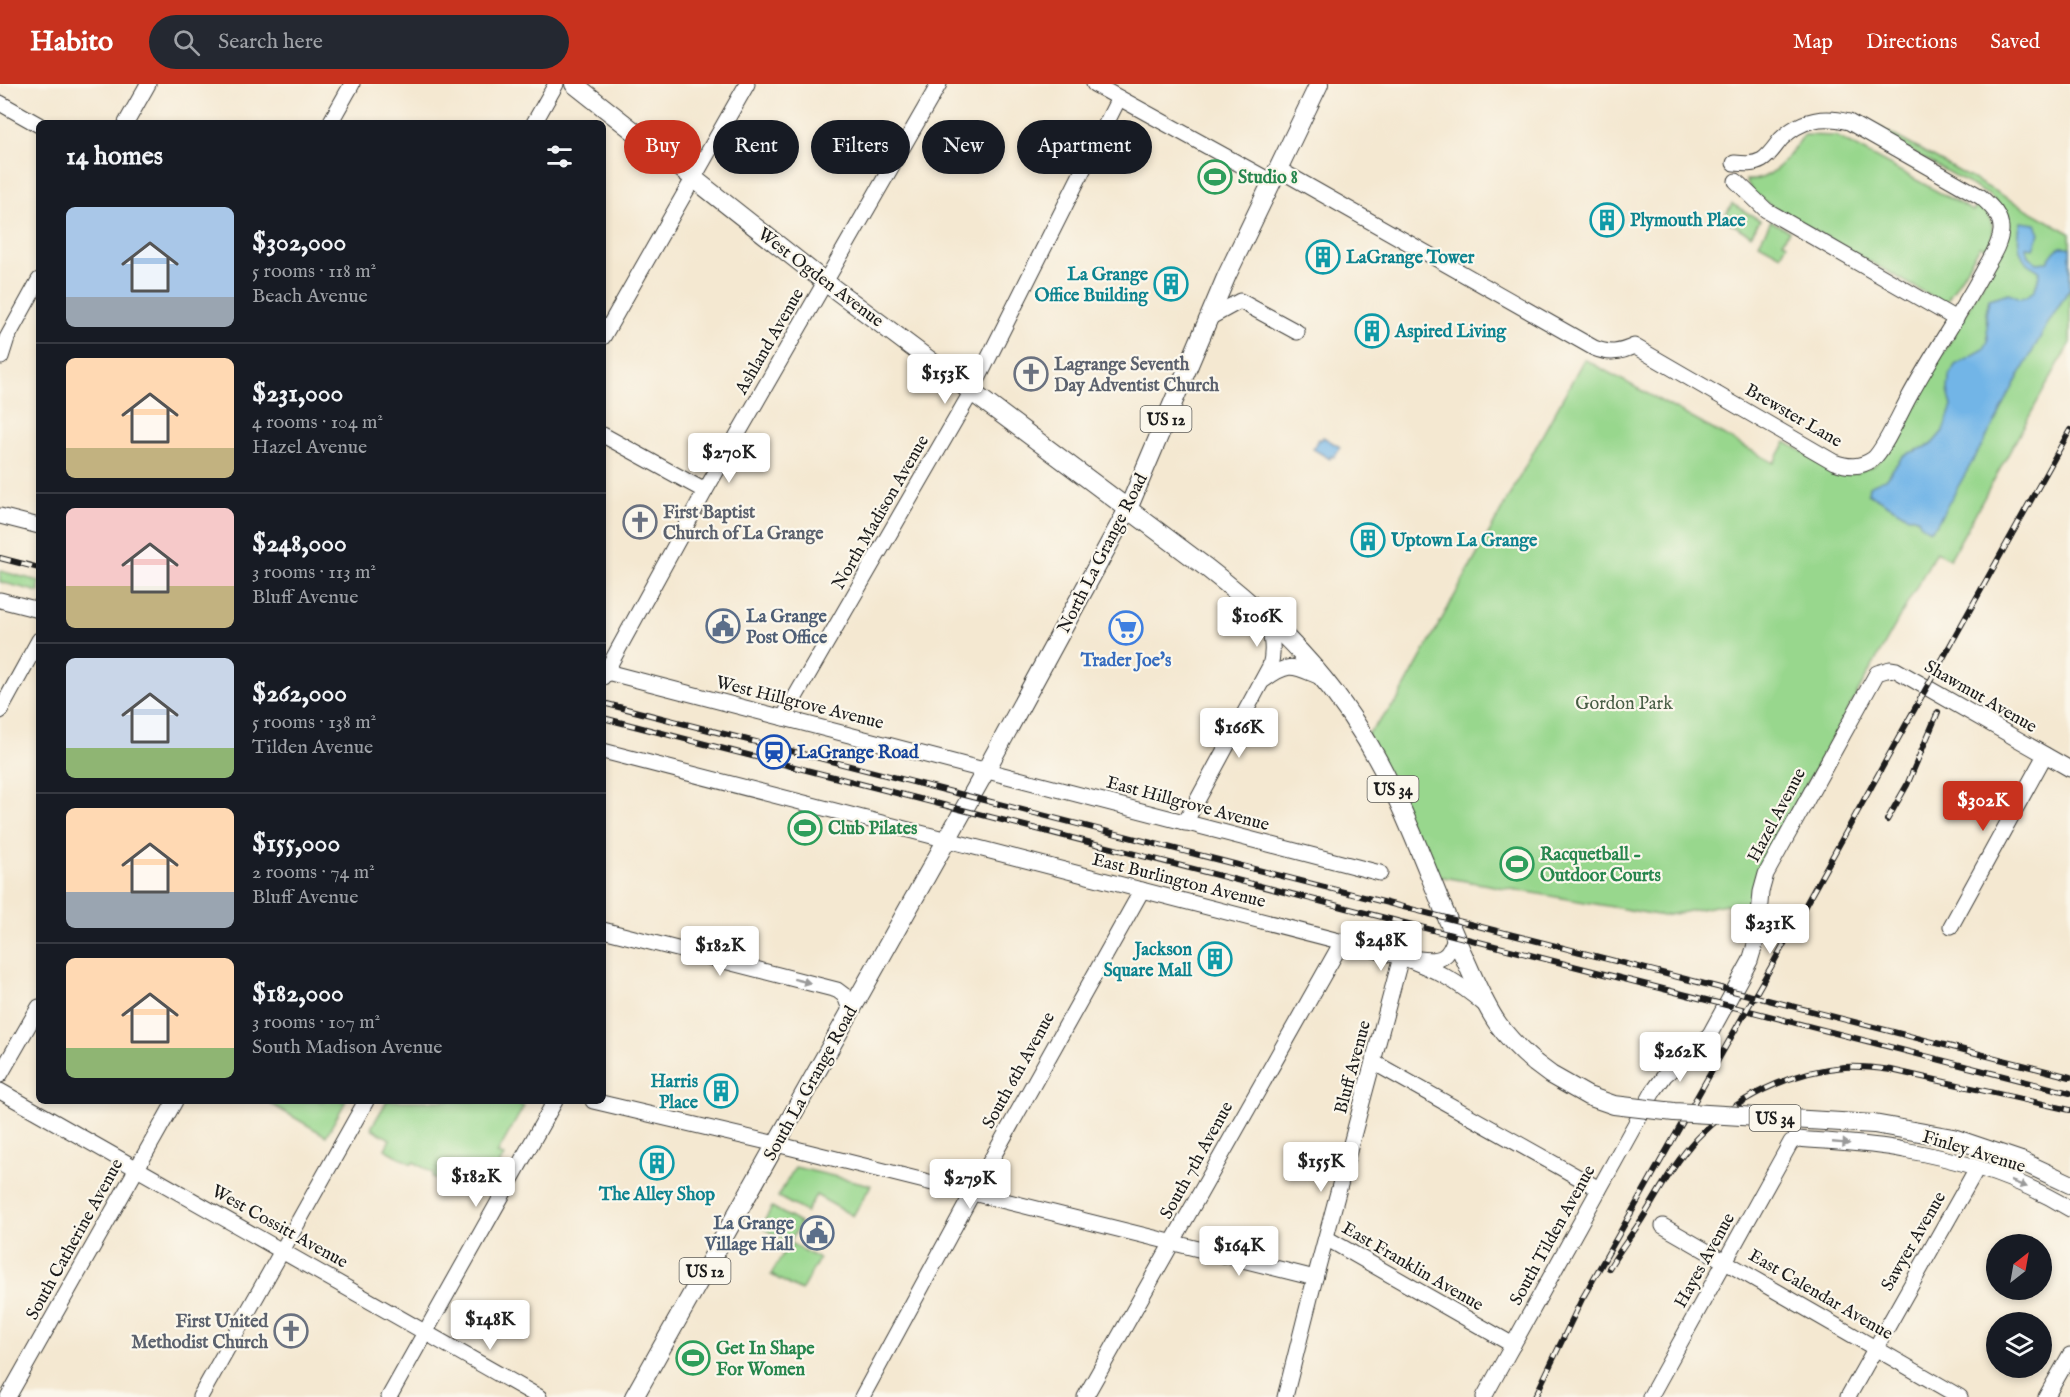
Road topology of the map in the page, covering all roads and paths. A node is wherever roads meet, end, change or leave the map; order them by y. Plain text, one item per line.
1 (148, 84) edge
2 (352, 84) edge
3 (556, 84) edge
4 (574, 84) edge
5 (747, 84) edge
6 (939, 84) edge
7 (1094, 84) edge
8 (1319, 84) edge
9 (1119, 98) junction
10 (0, 103) edge
11 (128, 120) edge
12 (332, 120) edge
13 (536, 120) edge
14 (36, 123) edge
15 (1734, 163) dead end
16 (1275, 175) junction
17 (693, 178) junction
18 (1736, 181) dead end
19 (825, 282) junction
20 (36, 285) edge
21 (1956, 319) junction
22 (1206, 324) junction
23 (606, 332) edge
24 (1297, 332) dead end
25 (1, 357) edge
26 (972, 391) junction
27 (606, 437) edge
28 (705, 491) junction
29 (1128, 509) junction
30 (0, 516) edge
31 (36, 525) edge
32 (0, 600) edge
33 (36, 609) edge
34 (1265, 616) junction
35 (36, 645) edge
36 (606, 669) edge
37 (606, 674) edge
38 (1323, 678) junction
39 (1874, 678) joint
40 (1264, 680) junction
41 (0, 711) edge
42 (783, 718) junction
43 (606, 752) edge
44 (2045, 755) junction
45 (2070, 769) edge
46 (986, 770) junction
47 (1185, 823) junction
48 (946, 840) junction
49 (1380, 873) dead end
50 (1142, 890) junction
51 (1951, 926) dead end
52 (606, 931) edge
53 (1455, 937) junction
54 (1342, 942) junction
55 (1401, 957) junction
56 (1486, 1005) junction
57 (36, 1012) edge
58 (851, 1012) junction
59 (1373, 1062) junction
60 (0, 1074) edge
61 (0, 1091) edge
62 (1653, 1092) joint
63 (173, 1104) edge
64 (364, 1104) edge
65 (553, 1104) edge
66 (606, 1104) edge
67 (1791, 1142) joint
68 (776, 1144) junction
69 (137, 1168) junction
70 (1977, 1168) junction
71 (2070, 1184) edge
72 (1599, 1189) junction
73 (972, 1194) junction
74 (2070, 1209) edge
75 (1662, 1226) dead end
76 (1326, 1238) junction
77 (1172, 1244) junction
78 (282, 1250) junction
79 (1726, 1261) junction
80 (1315, 1278) junction
81 (425, 1332) junction
82 (1513, 1345) junction
83 (1875, 1348) junction
84 (2070, 1355) edge
85 (8, 1397) edge
86 (200, 1397) edge
87 (389, 1397) edge
88 (539, 1397) edge
89 (634, 1397) edge
90 (862, 1397) edge
91 (1085, 1397) edge
92 (1285, 1397) edge
93 (1484, 1397) edge
94 (1650, 1397) edge
95 (1848, 1397) edge
96 (1960, 1397) edge
97 (2046, 1397) edge

1 - 11 street
2 - 12 street
3 - 13 street
4 - 17 main road, West Ogden Avenue / US 34
5 - 17 street
6 - 19 street, Ashland Avenue
7 - 9 street, Brewster Lane
8 - 16 main road, US 12
9 - 16 street, Brewster Lane
9 - 26 street, North Madison Avenue
10 - 14 street
15 - 21 street, Brewster Lane
16 - 21 street, Brewster Lane
16 - 22 main road, US 12
17 - 19 main road, West Ogden Avenue / US 34
17 - 23 street
18 - 21 street
19 - 26 main road, West Ogden Avenue / US 34
19 - 28 street, Ashland Avenue
20 - 25 street
22 - 24 street
22 - 29 main road, North La Grange Road / US 12
26 - 29 main road, West Ogden Avenue / US 34
26 - 42 street, North Madison Avenue
27 - 28 street
28 - 36 street, Ashland Avenue
29 - 34 main road, US 34
29 - 46 main road, North La Grange Road / US 12
30 - 31 street
32 - 33 street
34 - 38 main road, US 34
34 - 40 street
35 - 41 street
37 - 42 street, West Hillgrove Avenue
38 - 40 street
38 - 53 main road, US 34
39 - 44 street, Shawmut Avenue
39 - 62 street, Hazel Avenue
40 - 47 street
42 - 46 street, West Hillgrove Avenue
43 - 48 street, East Burlington Avenue
44 - 45 street, Shawmut Avenue
44 - 51 street
46 - 47 street, East Hillgrove Avenue
46 - 48 main road, South La Grange Road / US 12
47 - 49 street, East Hillgrove Avenue
48 - 50 street, East Burlington Avenue
48 - 58 main road, South La Grange Road / US 12
50 - 54 street, East Burlington Avenue
50 - 73 street, South 6th Avenue
52 -> 58 street
53 - 55 street, East Burlington Avenue
53 - 56 main road, US 34
54 - 55 street, East Burlington Avenue
54 - 77 street, South 7th Avenue
55 - 56 street, East Burlington Avenue
55 - 59 street, Bluff Avenue
56 - 71 main road, US 34, bridge
57 - 60 street
58 - 68 main road, South La Grange Road / US 12
59 - 72 street
59 - 76 street, Bluff Avenue
61 - 69 street, West Cossitt Avenue
62 - 72 street, South Tilden Avenue
63 - 69 street, South Catherine Avenue
64 - 78 street
65 - 81 street
66 - 68 street
67 -> 70 street, Finley Avenue
67 - 79 street, Hayes Avenue
68 - 73 street
68 - 89 main road, South La Grange Road / US 12
69 - 78 street, West Cossitt Avenue
69 - 85 street, South Catherine Avenue
70 -> 74 street, Finley Avenue
70 - 83 street, Sawyer Avenue
72 - 82 street, South Tilden Avenue
73 - 77 street
73 - 90 street, South 6th Avenue
75 - 79 street, East Calendar Avenue
76 - 80 street, Bluff Avenue
76 - 82 street, East Franklin Avenue
77 - 80 street
77 - 91 street, South 7th Avenue
78 - 81 street, West Cossitt Avenue
78 - 86 street
79 - 83 street, East Calendar Avenue
79 - 94 street, Hayes Avenue
80 - 92 street, Bluff Avenue
81 - 87 street
81 - 88 street, West Cossitt Avenue
82 - 93 street, South Tilden Avenue
83 - 95 street, Sawyer Avenue
83 - 96 street, East Calendar Avenue
84 - 97 street

